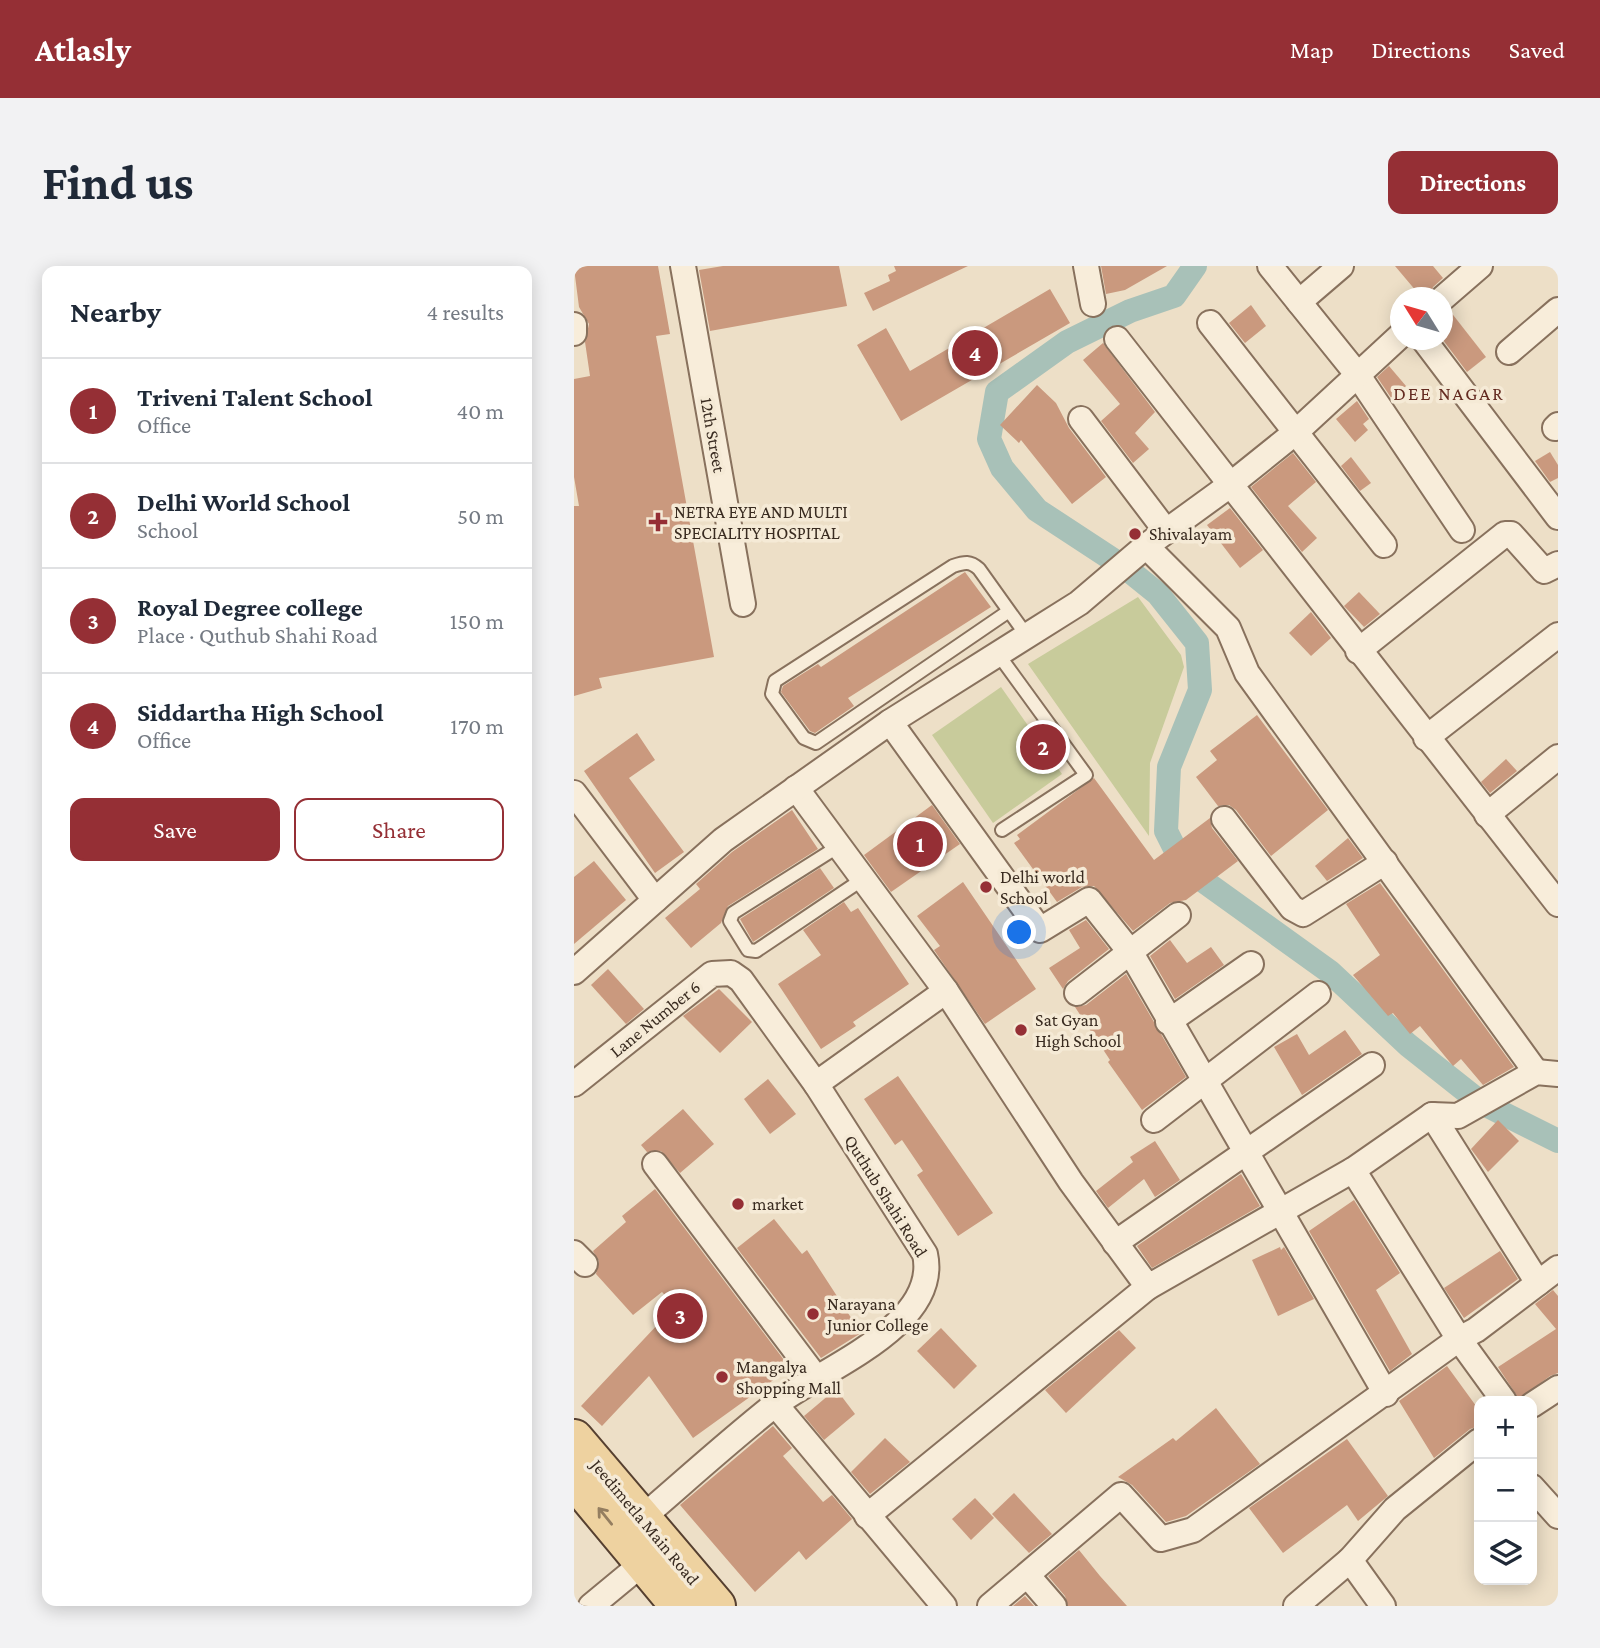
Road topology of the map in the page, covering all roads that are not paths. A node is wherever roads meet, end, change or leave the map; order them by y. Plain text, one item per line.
1 (683, 266) edge
2 (1086, 266) edge
3 (1270, 266) edge
4 (1341, 266) edge
5 (1480, 266) edge
6 (1453, 289) edge
7 (1299, 302) junction
8 (1093, 304) dead end
9 (1558, 310) edge
10 (1210, 323) dead end
11 (574, 326) edge
12 (574, 333) edge
13 (1117, 339) dead end
14 (1390, 345) edge
15 (1432, 350) edge
16 (1509, 352) dead end
17 (1357, 374) junction
18 (1081, 419) dead end
19 (1296, 432) junction
20 (1230, 485) junction
21 (1558, 517) edge
22 (1462, 530) dead end
23 (1166, 531) junction
24 (1384, 545) dead end
25 (1146, 546) junction
26 (1558, 565) edge
27 (743, 604) dead end
28 (1009, 611) junction
29 (1558, 635) edge
30 (1027, 636) junction
31 (1358, 651) junction
32 (998, 654) junction
33 (890, 722) junction
34 (1426, 738) junction
35 (1558, 757) edge
36 (796, 788) junction
37 (574, 793) edge
38 (1487, 815) junction
39 (1224, 819) dead end
40 (1002, 830) dead end
41 (839, 846) junction
42 (1385, 862) junction
43 (863, 879) junction
44 (1554, 891) edge
45 (655, 900) junction
46 (1178, 915) dead end
47 (1131, 953) junction
48 (1251, 964) dead end
49 (574, 972) edge
50 (741, 980) joint
51 (946, 991) junction
52 (1077, 993) dead end
53 (1318, 994) dead end
54 (1168, 1021) junction
55 (1372, 1065) dead end
56 (1547, 1073) edge
57 (574, 1084) edge
58 (816, 1084) junction
59 (1205, 1084) junction
60 (1432, 1115) junction
61 (1154, 1120) dead end
62 (1246, 1153) junction
63 (655, 1164) dead end
64 (1353, 1170) junction
65 (1281, 1212) junction
66 (1115, 1243) junction
67 (1558, 1268) edge
68 (1538, 1283) junction
69 (1147, 1287) junction
70 (1459, 1339) junction
71 (817, 1380) junction
72 (1558, 1388) edge
73 (1385, 1394) junction
74 (1500, 1396) edge
75 (1537, 1402) edge
76 (775, 1404) junction
77 (574, 1439) edge
78 (1474, 1445) edge
79 (574, 1478) edge
80 (1537, 1493) edge
81 (867, 1516) junction
82 (1558, 1516) edge
83 (642, 1518) junction
84 (1350, 1560) junction
85 (643, 1563) junction
86 (1028, 1576) junction
87 (591, 1606) edge
88 (680, 1606) edge
89 (716, 1606) edge
90 (944, 1606) edge
91 (990, 1606) edge
92 (1054, 1606) edge
93 (1296, 1606) edge
94 (1383, 1606) edge

1 - 27 street, 12th Street
2 - 8 street
3 - 7 street
4 - 7 street
5 - 6 street
7 - 17 street
9 - 16 street
10 - 19 street
11 - 12 street
13 - 20 street
14 - 17 street
15 - 21 street
17 - 19 street
17 - 22 street
18 - 23 street
19 - 20 street
19 - 24 street
20 - 23 street
20 - 31 street
23 - 25 street
25 - 30 street
25 - 42 street
26 - 31 street
28 - 28 lane
28 - 30 lane
29 - 34 street
30 - 32 street
31 - 34 street
32 - 33 street
32 - 40 lane
33 - 36 street
33 - 47 street
34 - 38 street
35 - 38 street
36 - 41 street
36 - 45 street
37 - 45 street
38 - 44 street
39 - 42 street
41 - 43 street
41 - 43 lane
42 - 56 street
43 - 51 street
45 - 49 street
46 - 47 street
47 - 52 street
47 - 54 street
48 - 54 street
50 - 57 street, Lane Number 6
50 - 58 street, Quthub Shahi Road
51 - 58 street
51 - 66 street
53 - 59 street
54 - 59 street
55 - 62 street
56 - 60 street
58 - 71 street, Quthub Shahi Road
59 - 61 street
59 - 62 street
60 - 64 street
60 - 68 street
62 - 65 street
62 - 66 street
63 - 71 street
64 - 65 street
64 - 70 street
65 - 69 street
65 - 73 street
66 - 69 street
67 - 68 street
68 - 70 street
69 - 81 street
70 - 73 street
70 - 74 street
71 - 76 street, Quthub Shahi Road
72 - 75 street
73 - 86 street
76 - 81 street
76 - 83 street, Quthub Shahi Road
77 - 83 main road, Jeedimetla Main Road
78 - 84 street
85 -> 79 main road, Jeedimetla Main Road
80 - 82 street
81 - 90 street
83 - 89 main road, Jeedimetla Main Road
84 - 93 street
84 - 94 street
85 - 87 street
85 - 88 main road, Jeedimetla Main Road
86 - 91 street
86 - 92 street

